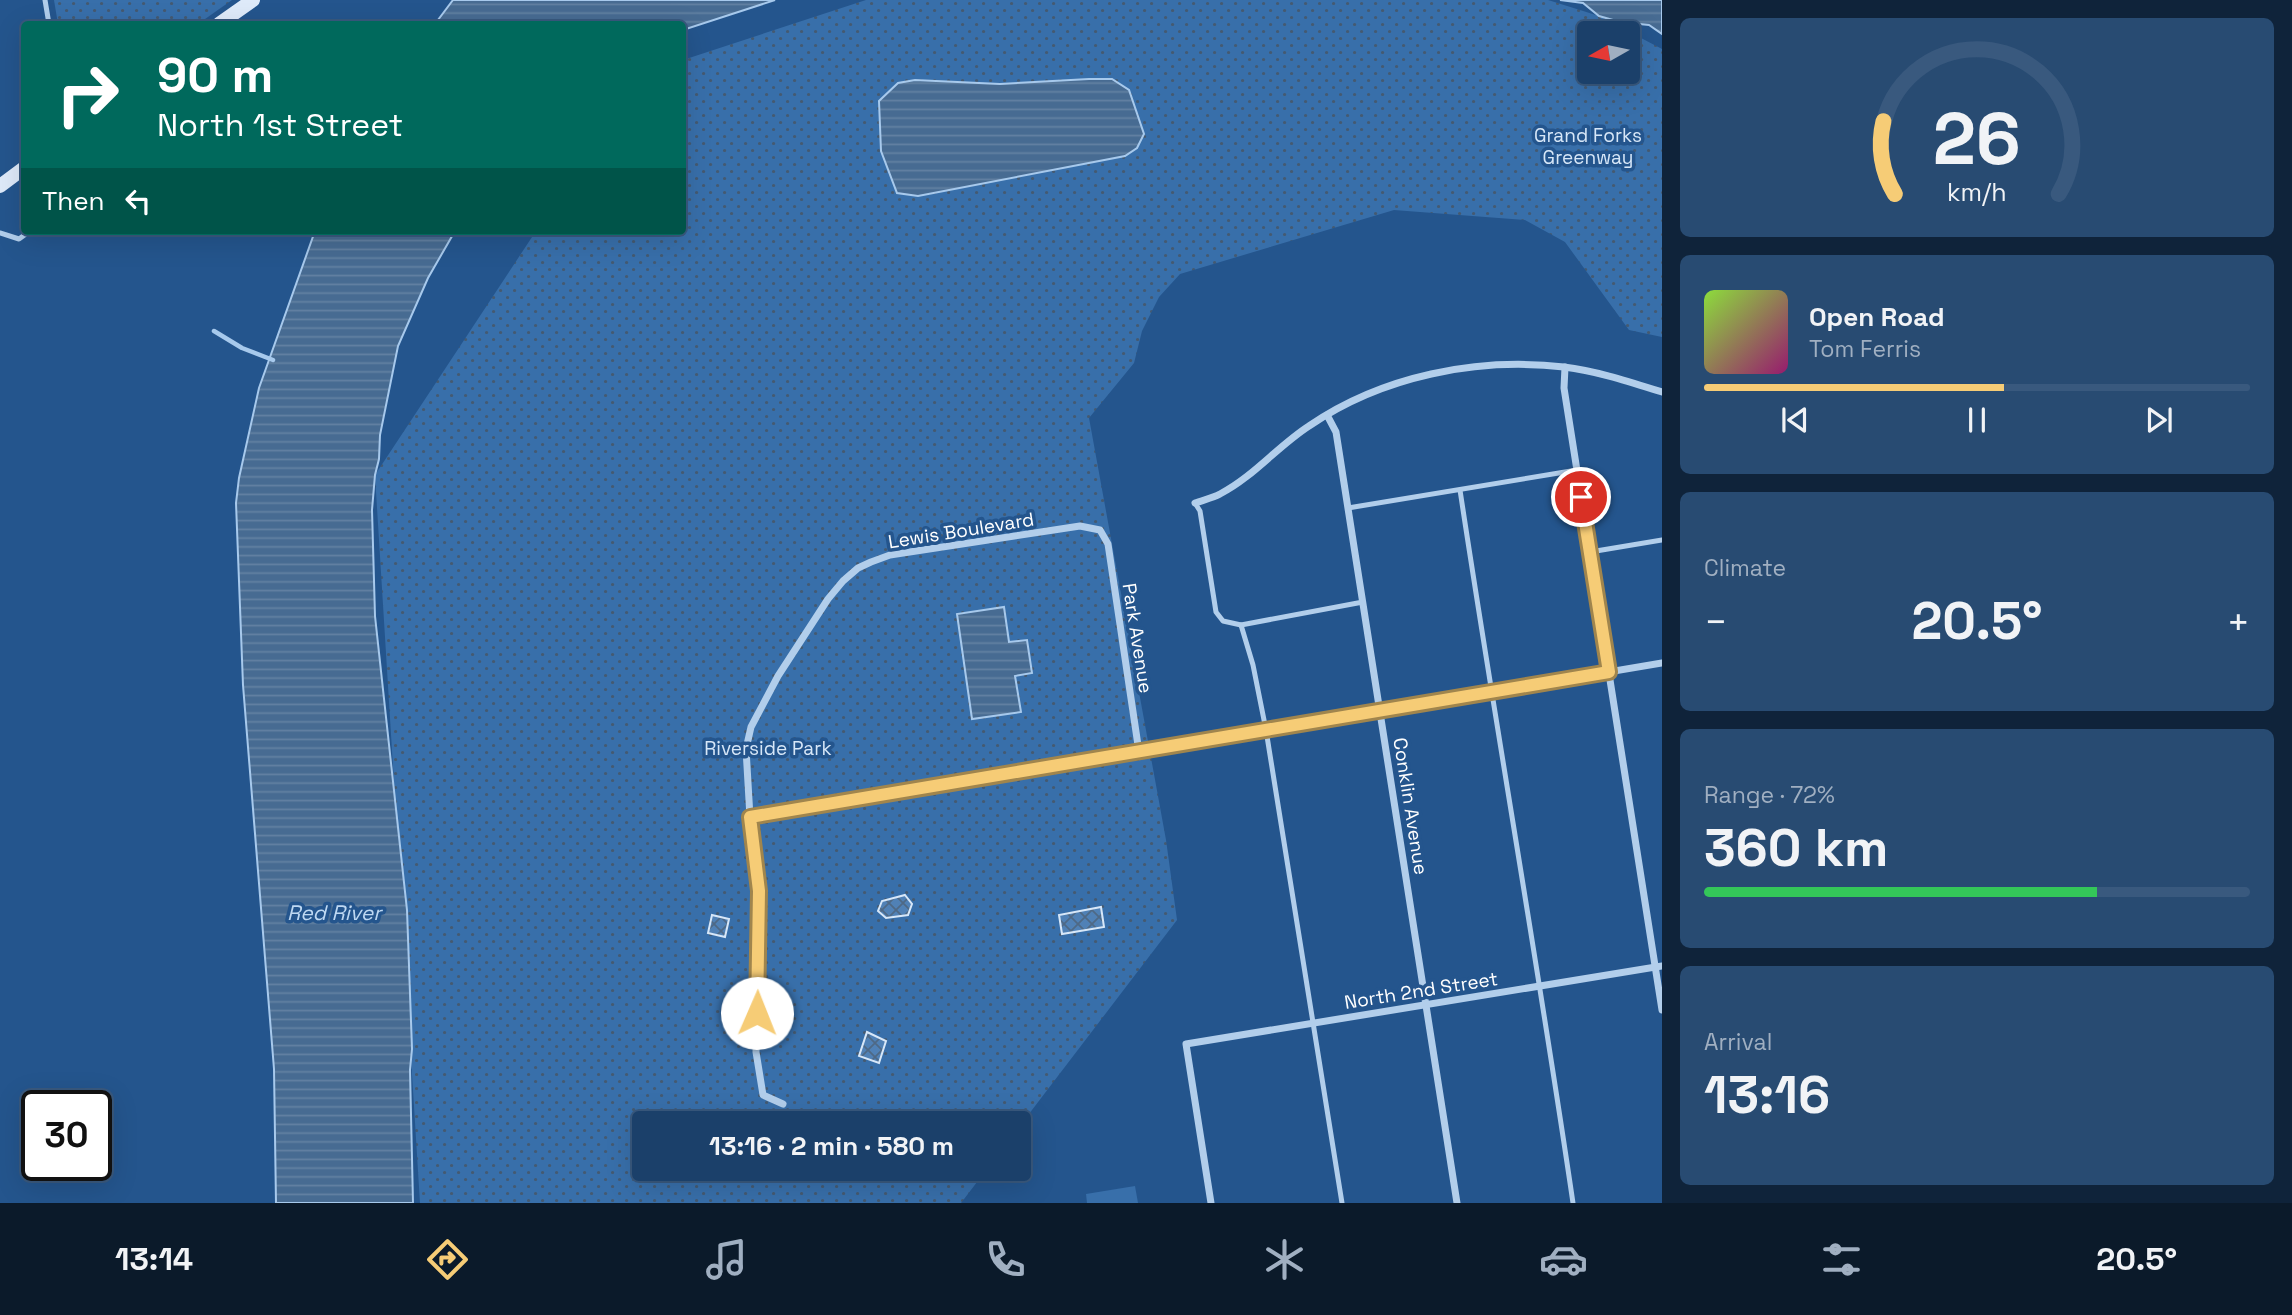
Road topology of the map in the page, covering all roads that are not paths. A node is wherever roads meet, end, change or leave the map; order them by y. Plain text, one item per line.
1 (45, 0) edge
2 (253, 0) edge
3 (48, 21) edge
4 (223, 21) edge
5 (21, 172) edge
6 (0, 186) edge
7 (0, 233) edge
8 (24, 235) edge
9 (1565, 367) junction
10 (1662, 392) edge
11 (1327, 415) junction
12 (1577, 470) junction
13 (1460, 490) junction
14 (1195, 503) joint
15 (1348, 508) junction
16 (1100, 530) joint
17 (1662, 540) edge
18 (1590, 552) junction
19 (1363, 602) junction
20 (1241, 625) junction
21 (1662, 663) edge
22 (1609, 672) junction
23 (1490, 692) junction
24 (1380, 711) junction
25 (1266, 730) junction
26 (1139, 752) junction
27 (750, 817) junction
28 (1659, 967) edge
29 (1541, 986) junction
30 (1426, 1005) junction
31 (1662, 1010) edge
32 (1315, 1023) junction
33 (783, 1104) dead end
34 (1211, 1203) edge
35 (1342, 1203) edge
36 (1457, 1203) edge
37 (1573, 1203) edge

1 - 3 lane
2 - 4 street
5 - 6 street
7 - 8 lane
9 - 10 street
9 - 11 street
9 - 12 street
11 - 14 street
11 - 15 street, Conklin Avenue
12 - 13 lane
12 - 18 street
13 - 15 lane
13 - 23 lane
14 - 20 lane
15 - 19 street, Conklin Avenue
16 - 26 street, Park Avenue
16 - 27 street, Lewis Boulevard
17 - 18 lane
18 - 22 street
19 - 20 lane
19 - 24 street, Conklin Avenue
20 - 25 lane
21 - 22 street
22 - 23 street
22 - 28 street
23 - 24 street
23 - 29 lane
24 - 25 street
24 - 30 street, Conklin Avenue
25 - 26 street
25 - 32 lane
26 - 27 street
27 - 33 street, Lewis Boulevard
28 - 29 street, North 2nd Street
28 - 31 street
29 - 30 street, North 2nd Street
29 - 37 lane
30 - 32 street, North 2nd Street
30 - 36 street, Conklin Avenue
32 - 34 street, North 2nd Street
32 - 35 lane

